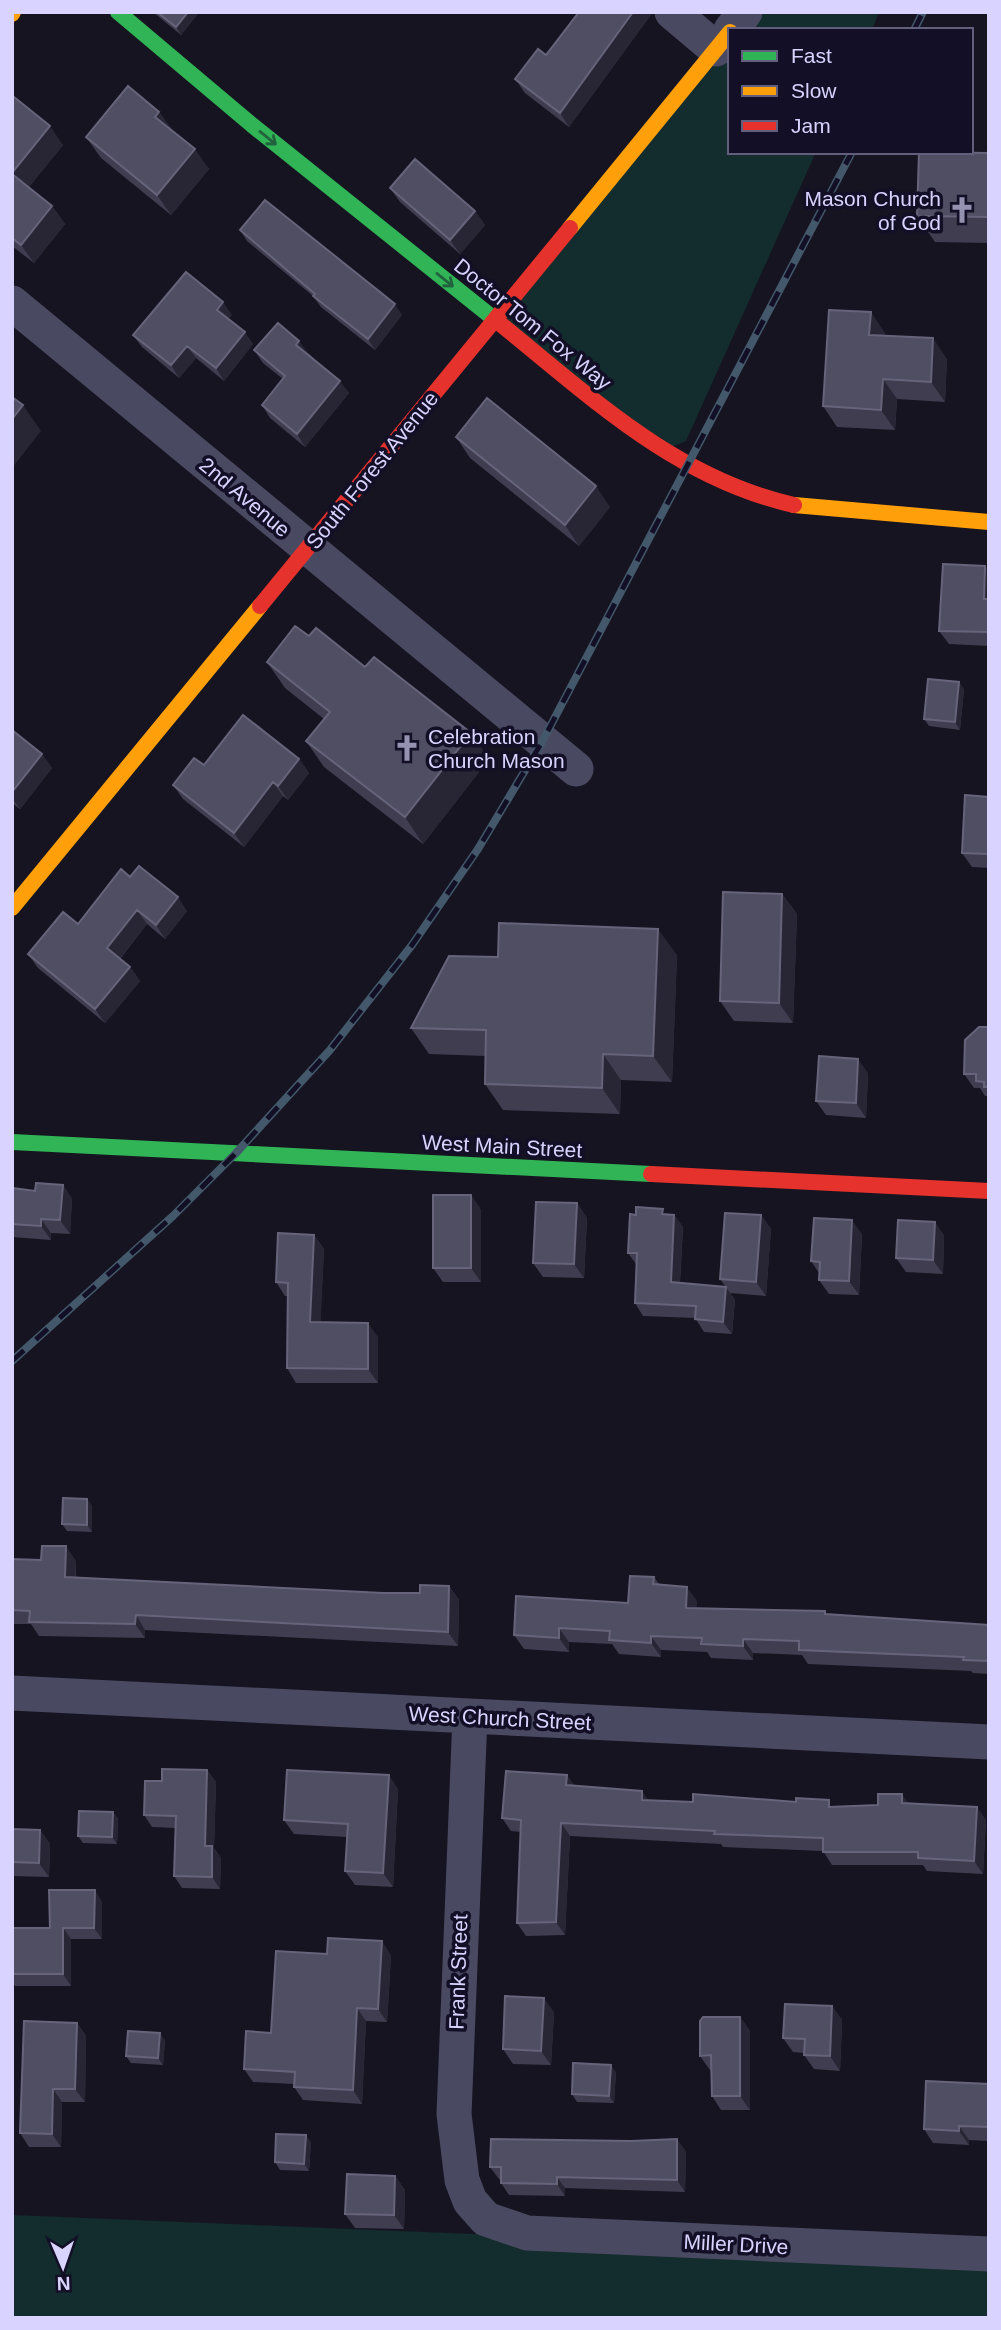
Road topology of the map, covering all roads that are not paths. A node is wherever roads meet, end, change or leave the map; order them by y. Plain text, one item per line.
1 (118, 12) edge
2 (672, 12) edge
3 (745, 12) edge
4 (733, 28) edge
5 (726, 37) edge
6 (12, 303) edge
7 (495, 320) junction
8 (989, 522) edge
9 (307, 549) junction
10 (576, 769) dead end
11 (12, 908) edge
12 (12, 1142) edge
13 (989, 1191) edge
14 (12, 1693) edge
15 (470, 1717) junction
16 (989, 1742) edge
17 (486, 2219) joint
18 (989, 2254) edge

1 -> 7 street, Doctor Tom Fox Way
2 - 5 street
3 - 4 street, South Forest Avenue
5 - 7 street, South Forest Avenue
6 - 9 street, 2nd Avenue
7 - 8 street, Doctor Tom Fox Way
7 - 9 street, South Forest Avenue
9 - 10 street, 2nd Avenue
9 - 11 street, South Forest Avenue
12 - 13 street, West Main Street
14 - 15 street, West Church Street
15 - 16 street, West Church Street
15 - 17 street, Frank Street
17 - 18 street, Miller Drive

